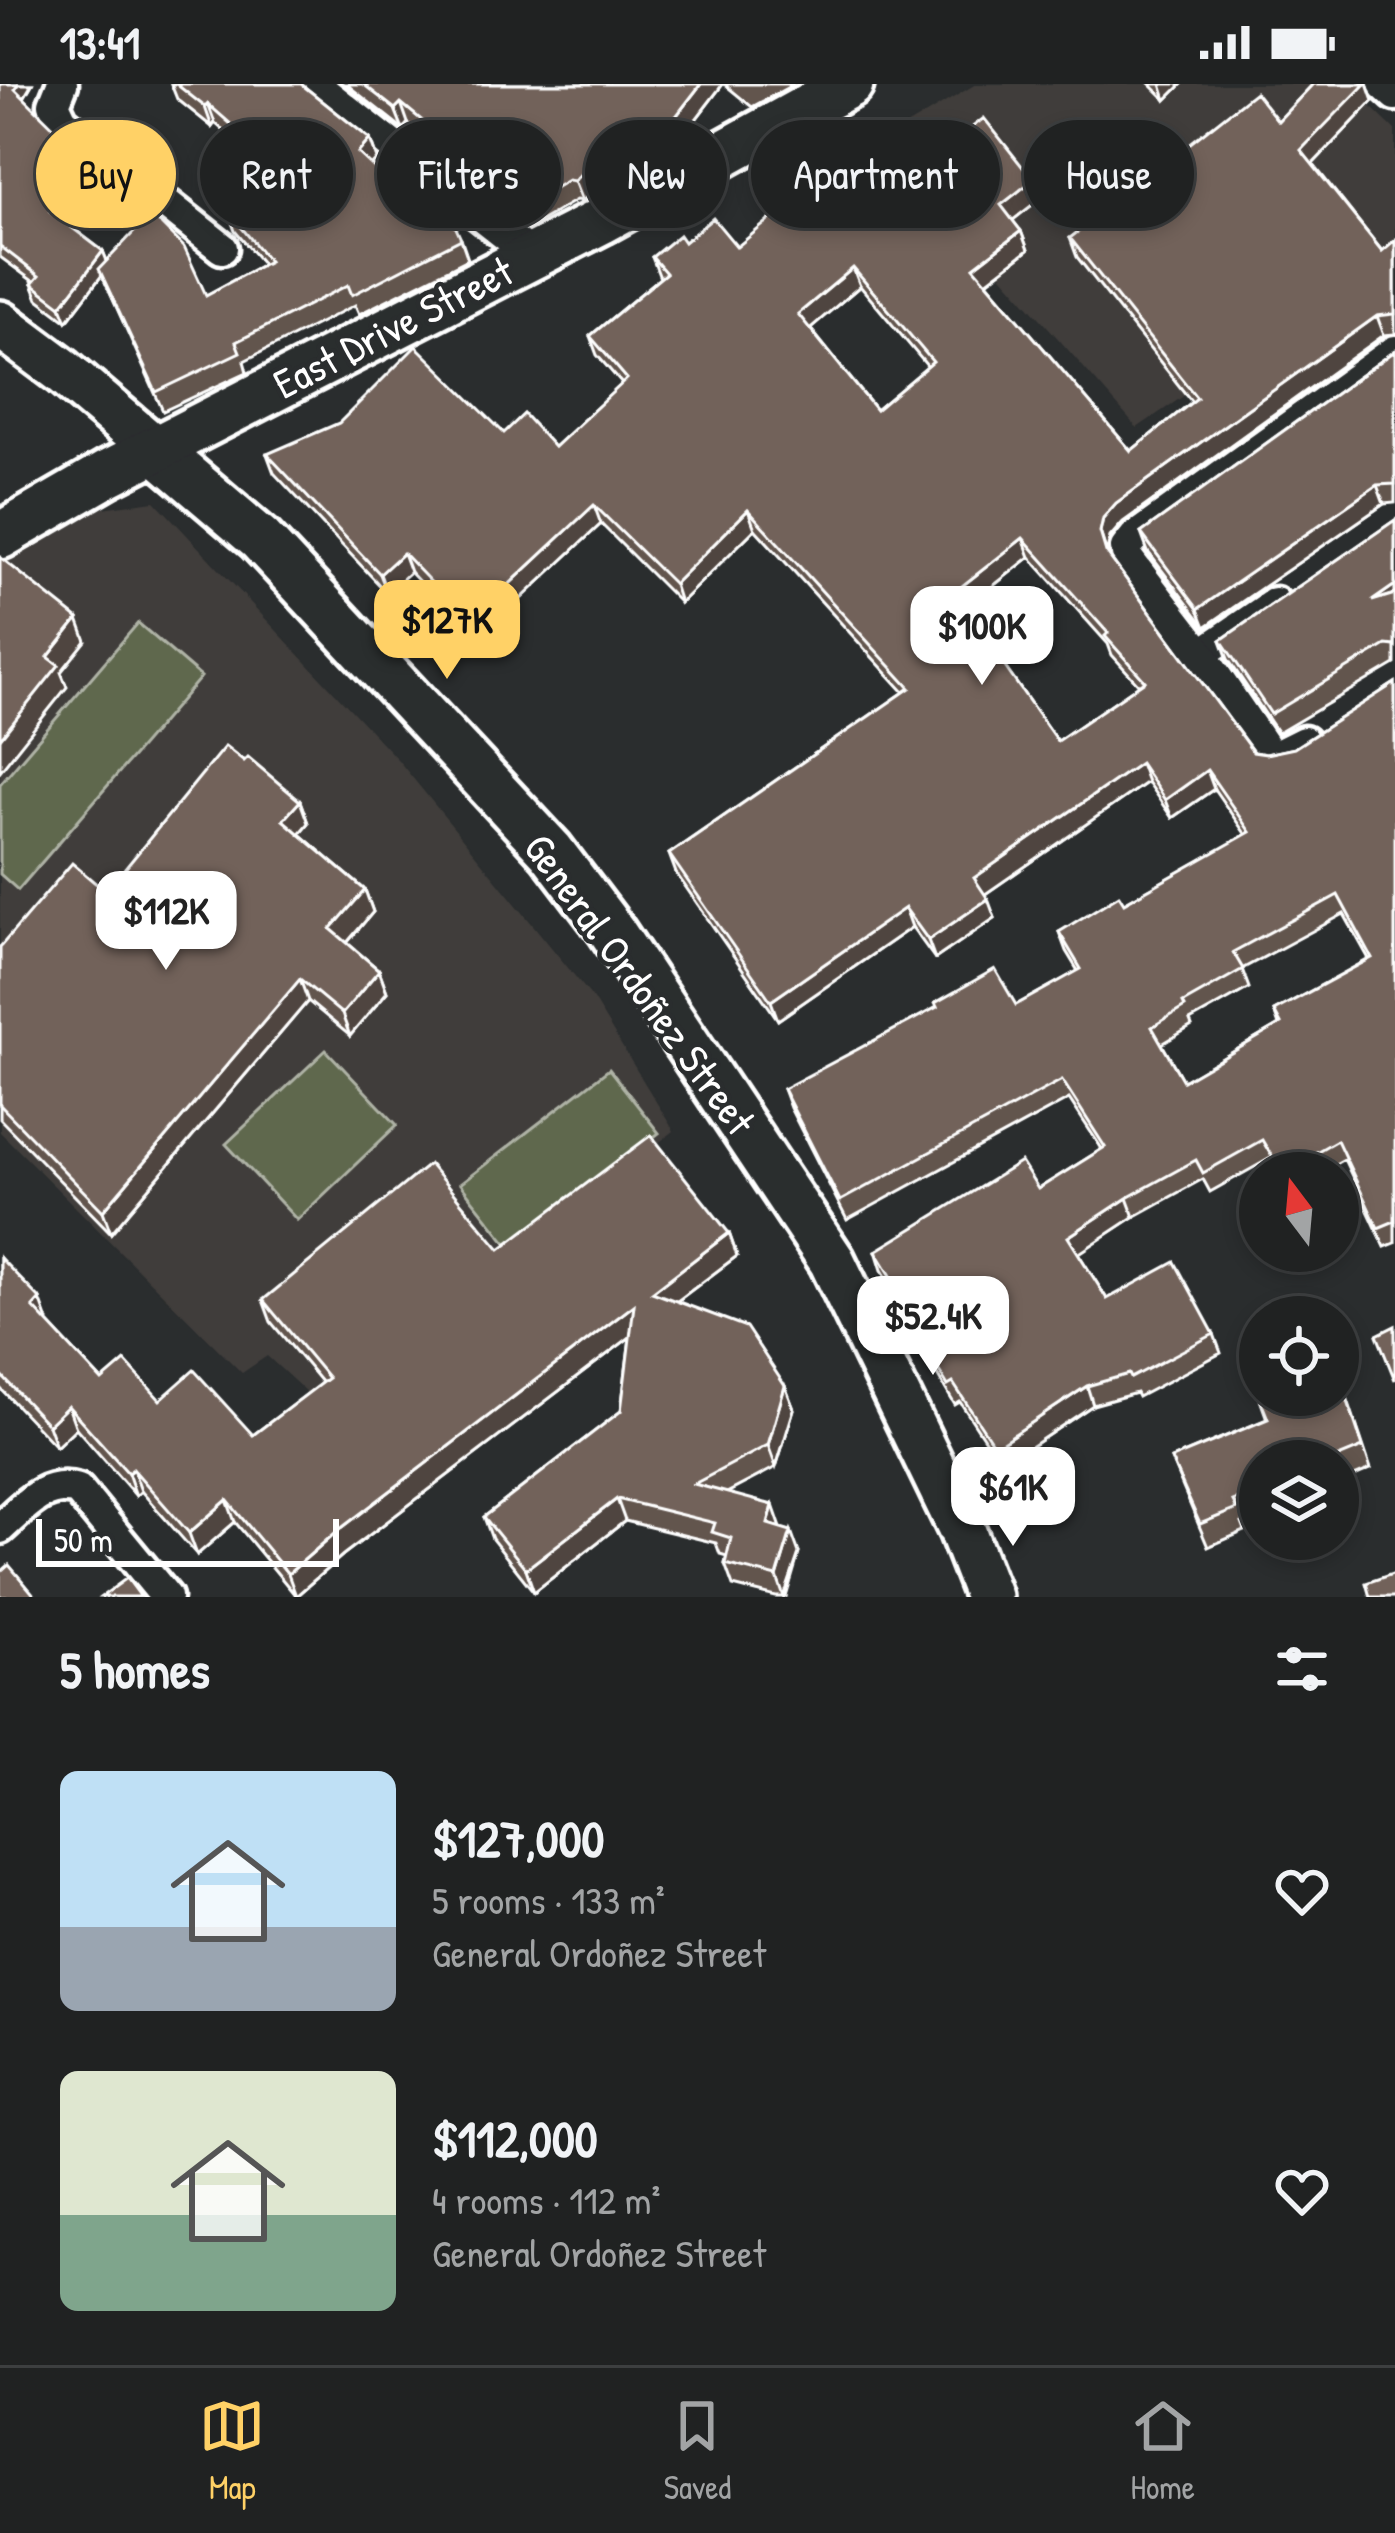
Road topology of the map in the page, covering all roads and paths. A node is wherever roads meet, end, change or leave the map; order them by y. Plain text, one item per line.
1 (62, 84) edge
2 (314, 84) edge
3 (850, 84) edge
4 (1383, 84) edge
5 (1395, 95) edge
6 (222, 248) dead end
7 (531, 256) junction
8 (0, 325) edge
9 (1395, 351) edge
10 (156, 448) junction
11 (0, 536) edge
12 (1298, 587) edge
13 (1201, 654) junction
14 (1326, 728) edge
15 (0, 1528) edge
16 (166, 1597) edge
17 (988, 1597) edge

1 - 6 street
2 - 7 street
3 - 7 main road, East Drive Street
4 - 5 street
7 - 10 main road, East Drive Street
8 - 10 main road, General Ordoñez Street
9 - 13 street
10 - 11 main road, East Drive Street
10 - 17 main road, General Ordoñez Street
12 - 13 street
13 - 14 street
15 - 16 street

